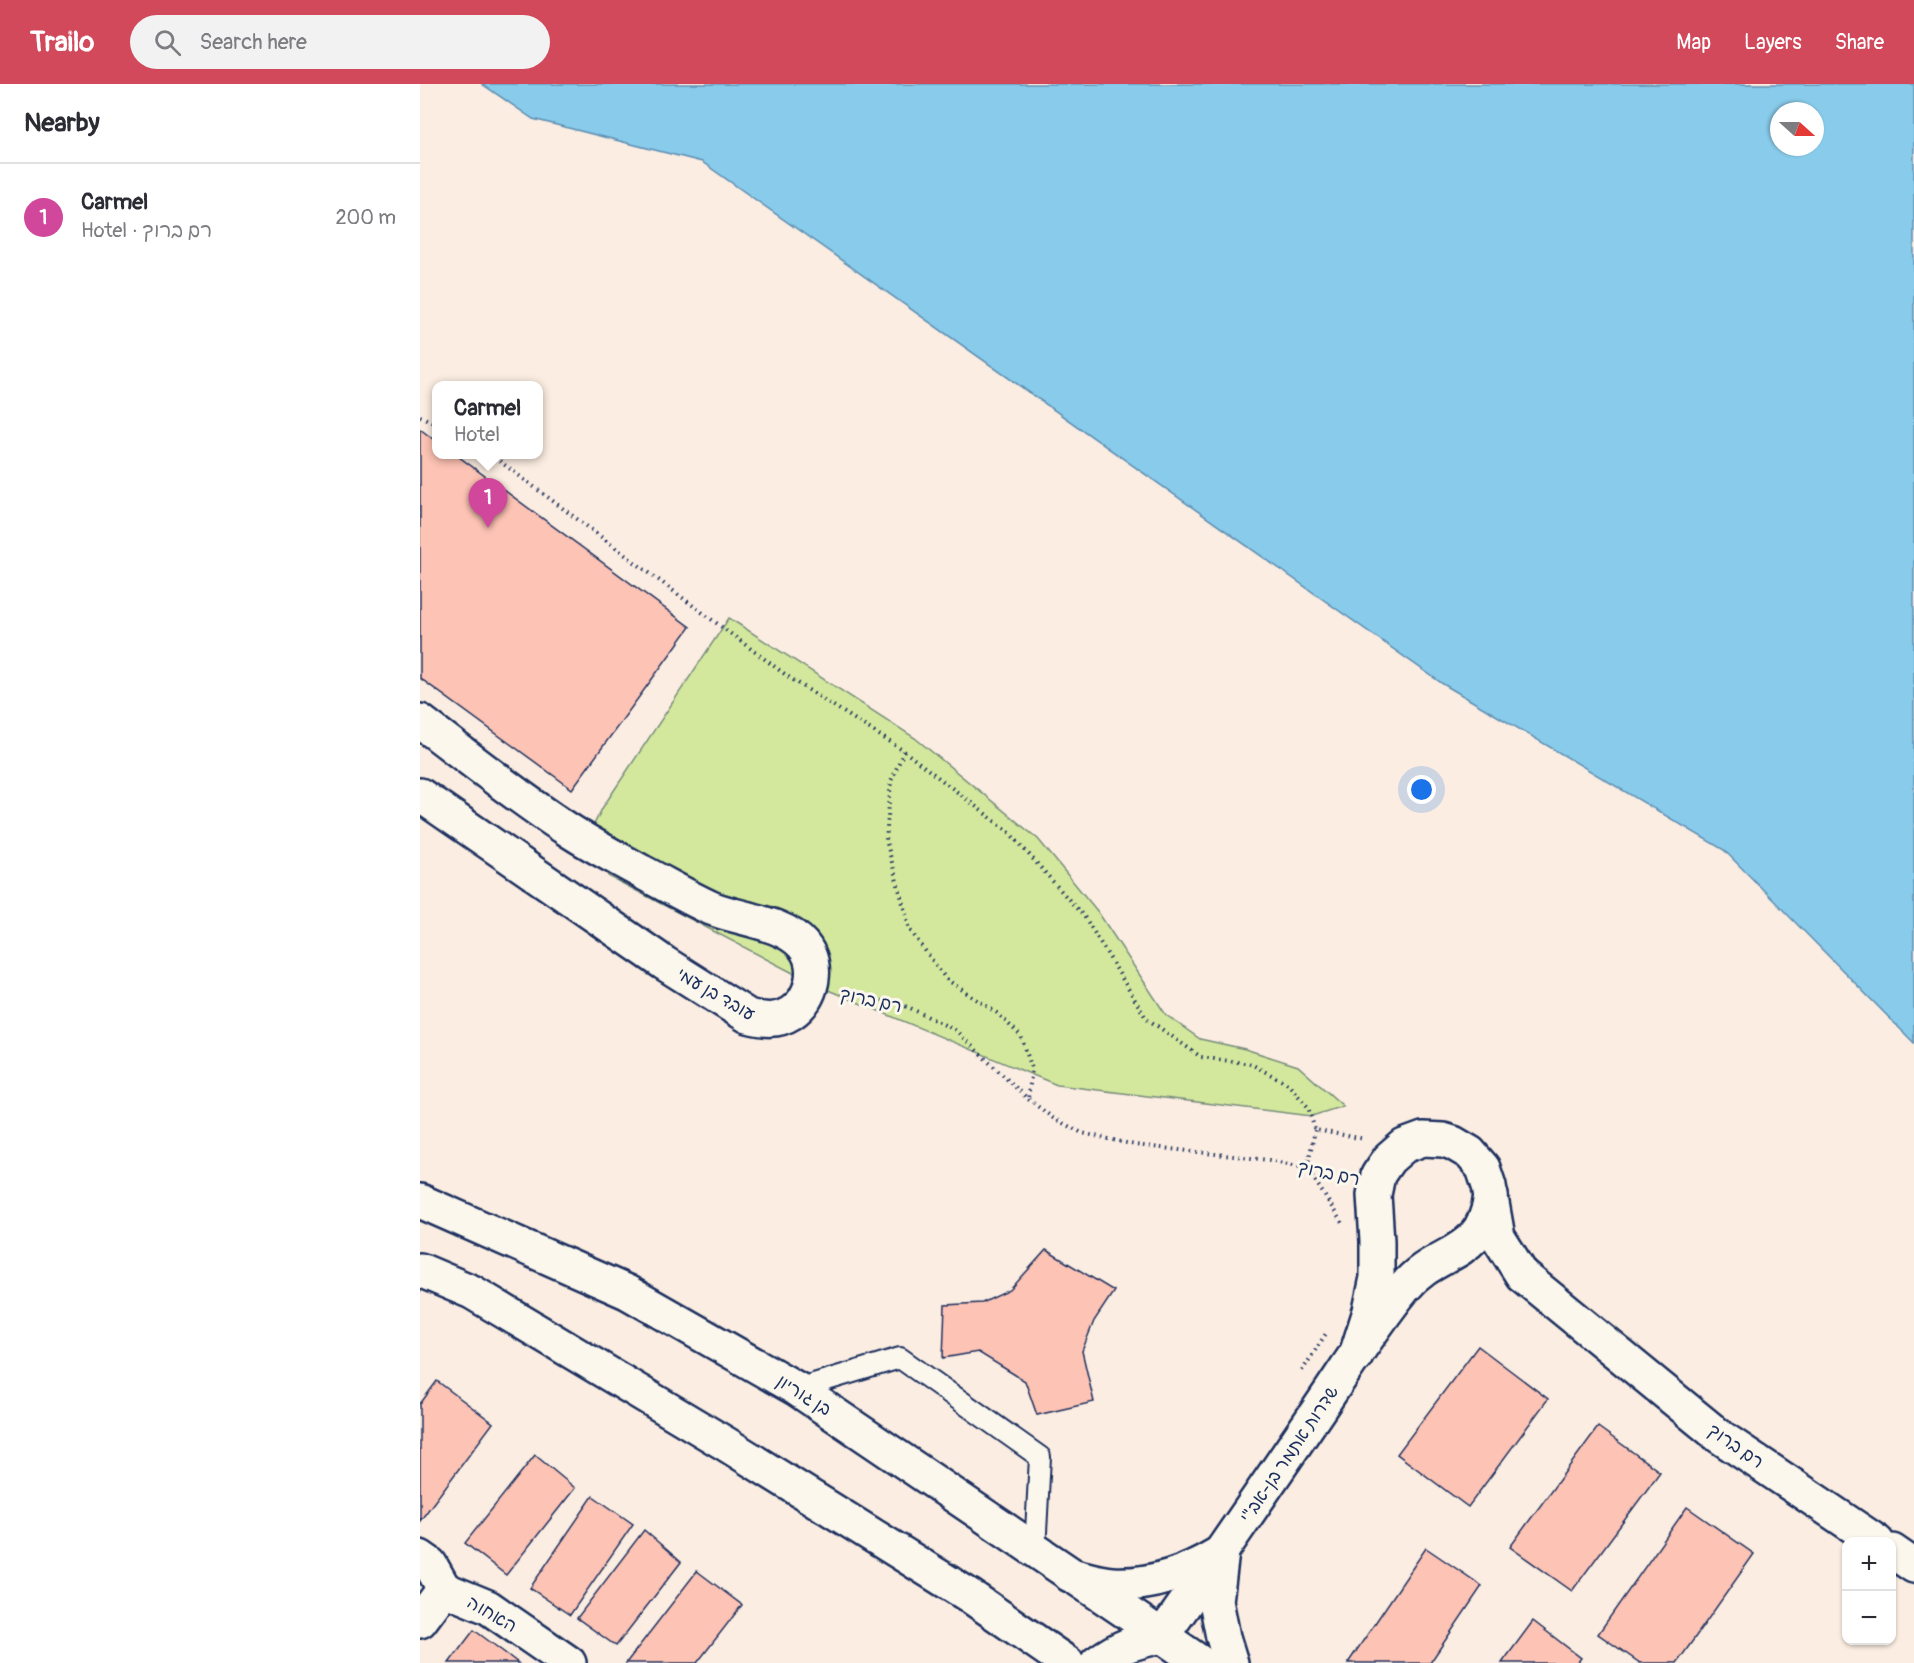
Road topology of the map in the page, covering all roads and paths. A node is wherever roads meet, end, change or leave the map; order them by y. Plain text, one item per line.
1 (497, 459) edge
2 (420, 721) edge
3 (904, 751) junction
4 (420, 795) edge
5 (810, 990) junction
6 (1028, 1099) junction
7 (1315, 1130) junction
8 (1404, 1146) junction
9 (1307, 1168) junction
10 (1376, 1183) junction
11 (1491, 1196) junction
12 (420, 1201) edge
13 (1345, 1227) dead end
14 (420, 1270) edge
15 (1356, 1355) junction
16 (797, 1389) junction
17 (1870, 1537) edge
18 (1035, 1551) junction
19 (1222, 1552) junction
20 (1896, 1554) edge
21 (420, 1557) edge
22 (1914, 1566) edge
23 (1070, 1575) junction
24 (444, 1589) junction
25 (970, 1596) junction
26 (420, 1621) edge
27 (1162, 1636) junction
28 (569, 1663) edge
29 (1026, 1663) edge
30 (1067, 1663) edge
31 (1096, 1663) edge
32 (1142, 1663) edge
33 (1201, 1663) edge
34 (1231, 1663) edge

1 - 3 path
2 - 5 street
3 - 6 path
3 - 7 path
4 - 5 street, עובד בן עמי
5 - 6 path, רם ברוך
6 - 9 path, רם ברוך
7 - 8 path
7 - 9 path
8 - 10 street, רם ברוך
8 - 11 street, רם ברוך
9 - 10 path, רם ברוך
9 - 13 path
10 - 15 street, שדרות אתמר בן-אב"י
11 - 15 street, שדרות אתמר בן-אב"י
11 - 17 street, רם ברוך
12 - 16 street, בן גוריון
14 - 25 street
15 - 19 street, שדרות אתמר בן-אב"י
16 - 18 street, בן גוריון
16 - 18 lane
18 - 23 street, בן גוריון
19 - 23 street, שדרות אתמר בן-אב"י
19 - 27 street, שדרות אתמר בן-אב"י
19 - 34 street
20 - 22 street
21 - 24 street
23 - 27 street, בן גוריון
24 - 26 street
24 - 28 street, האחוה
25 - 29 street
25 - 30 street
27 - 31 street
27 - 32 street, שדרות אתמר בן-אב"י
27 - 33 street, בן גוריון

